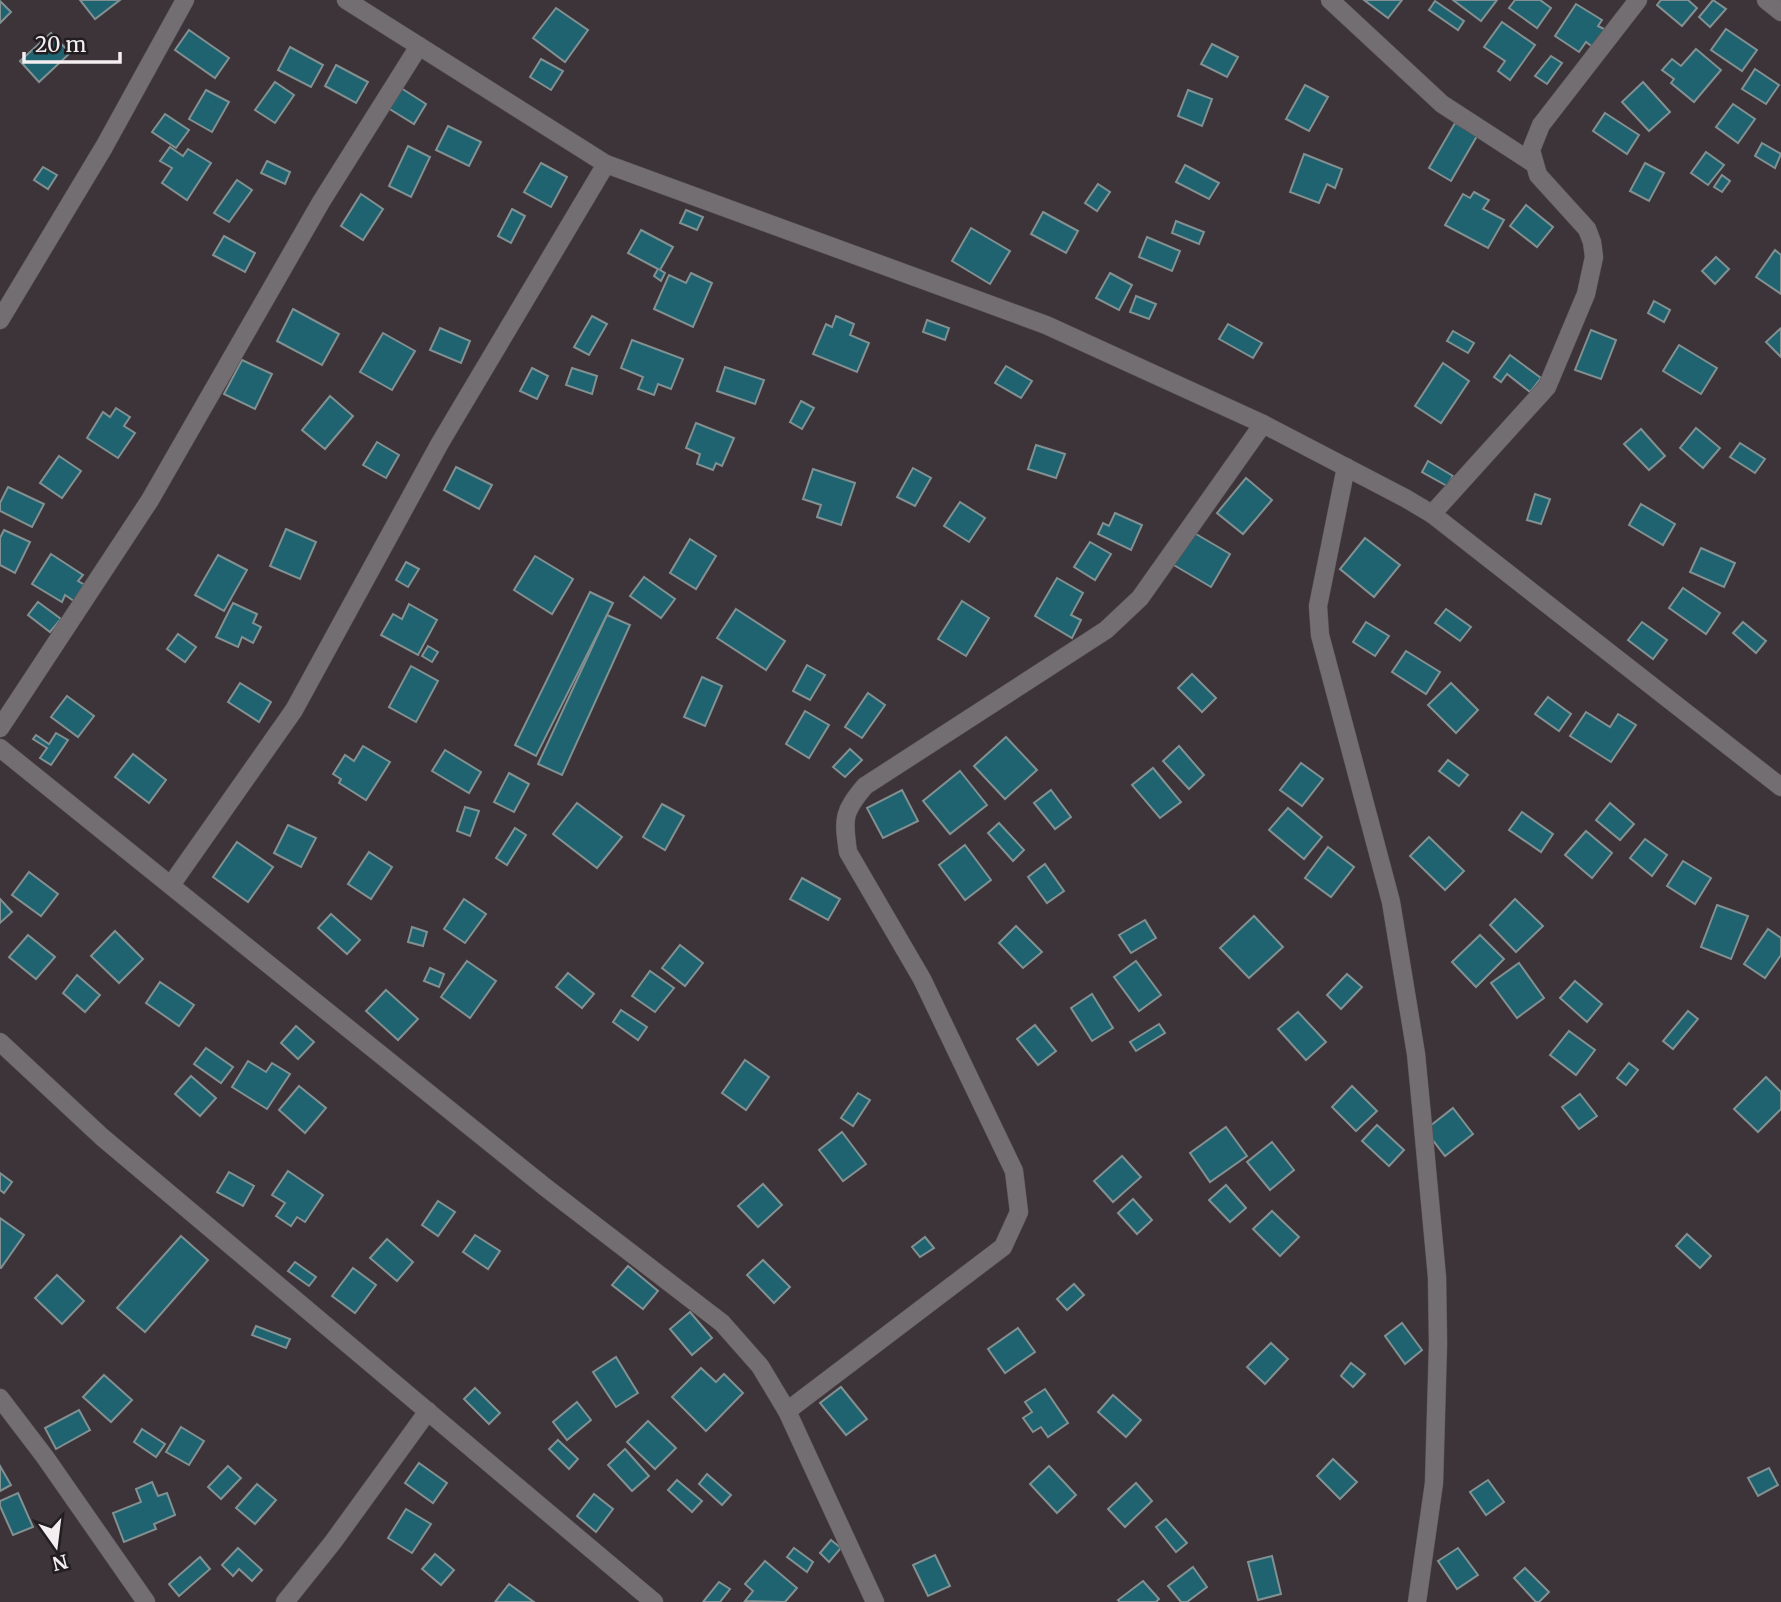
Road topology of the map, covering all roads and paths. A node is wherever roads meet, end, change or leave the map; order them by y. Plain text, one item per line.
1 (185, 0) edge
2 (346, 0) edge
3 (1330, 0) edge
4 (1639, 0) edge
5 (1766, 0) edge
6 (1781, 12) edge
7 (419, 46) junction
8 (1533, 163) junction
9 (606, 164) junction
10 (0, 320) edge
11 (1263, 424) junction
12 (1346, 467) junction
13 (1432, 514) junction
14 (0, 728) edge
15 (0, 748) edge
16 (1781, 787) edge
17 (171, 885) junction
18 (0, 1042) edge
19 (0, 1398) edge
20 (428, 1411) junction
21 (787, 1411) junction
22 (146, 1602) edge
23 (285, 1602) edge
24 (654, 1602) edge
25 (875, 1602) edge
26 (1417, 1602) edge

1 - 10 street
2 - 7 street
3 - 8 street
4 - 8 street
5 - 6 street
7 - 9 street
7 - 14 street
8 - 13 street
9 - 11 street
9 - 17 street
11 - 12 street
11 - 21 street
12 - 13 street
12 - 26 street
13 - 16 street
15 - 17 street
17 - 21 street
18 - 20 street
19 - 22 street
20 - 23 street
20 - 24 street
21 - 25 street

